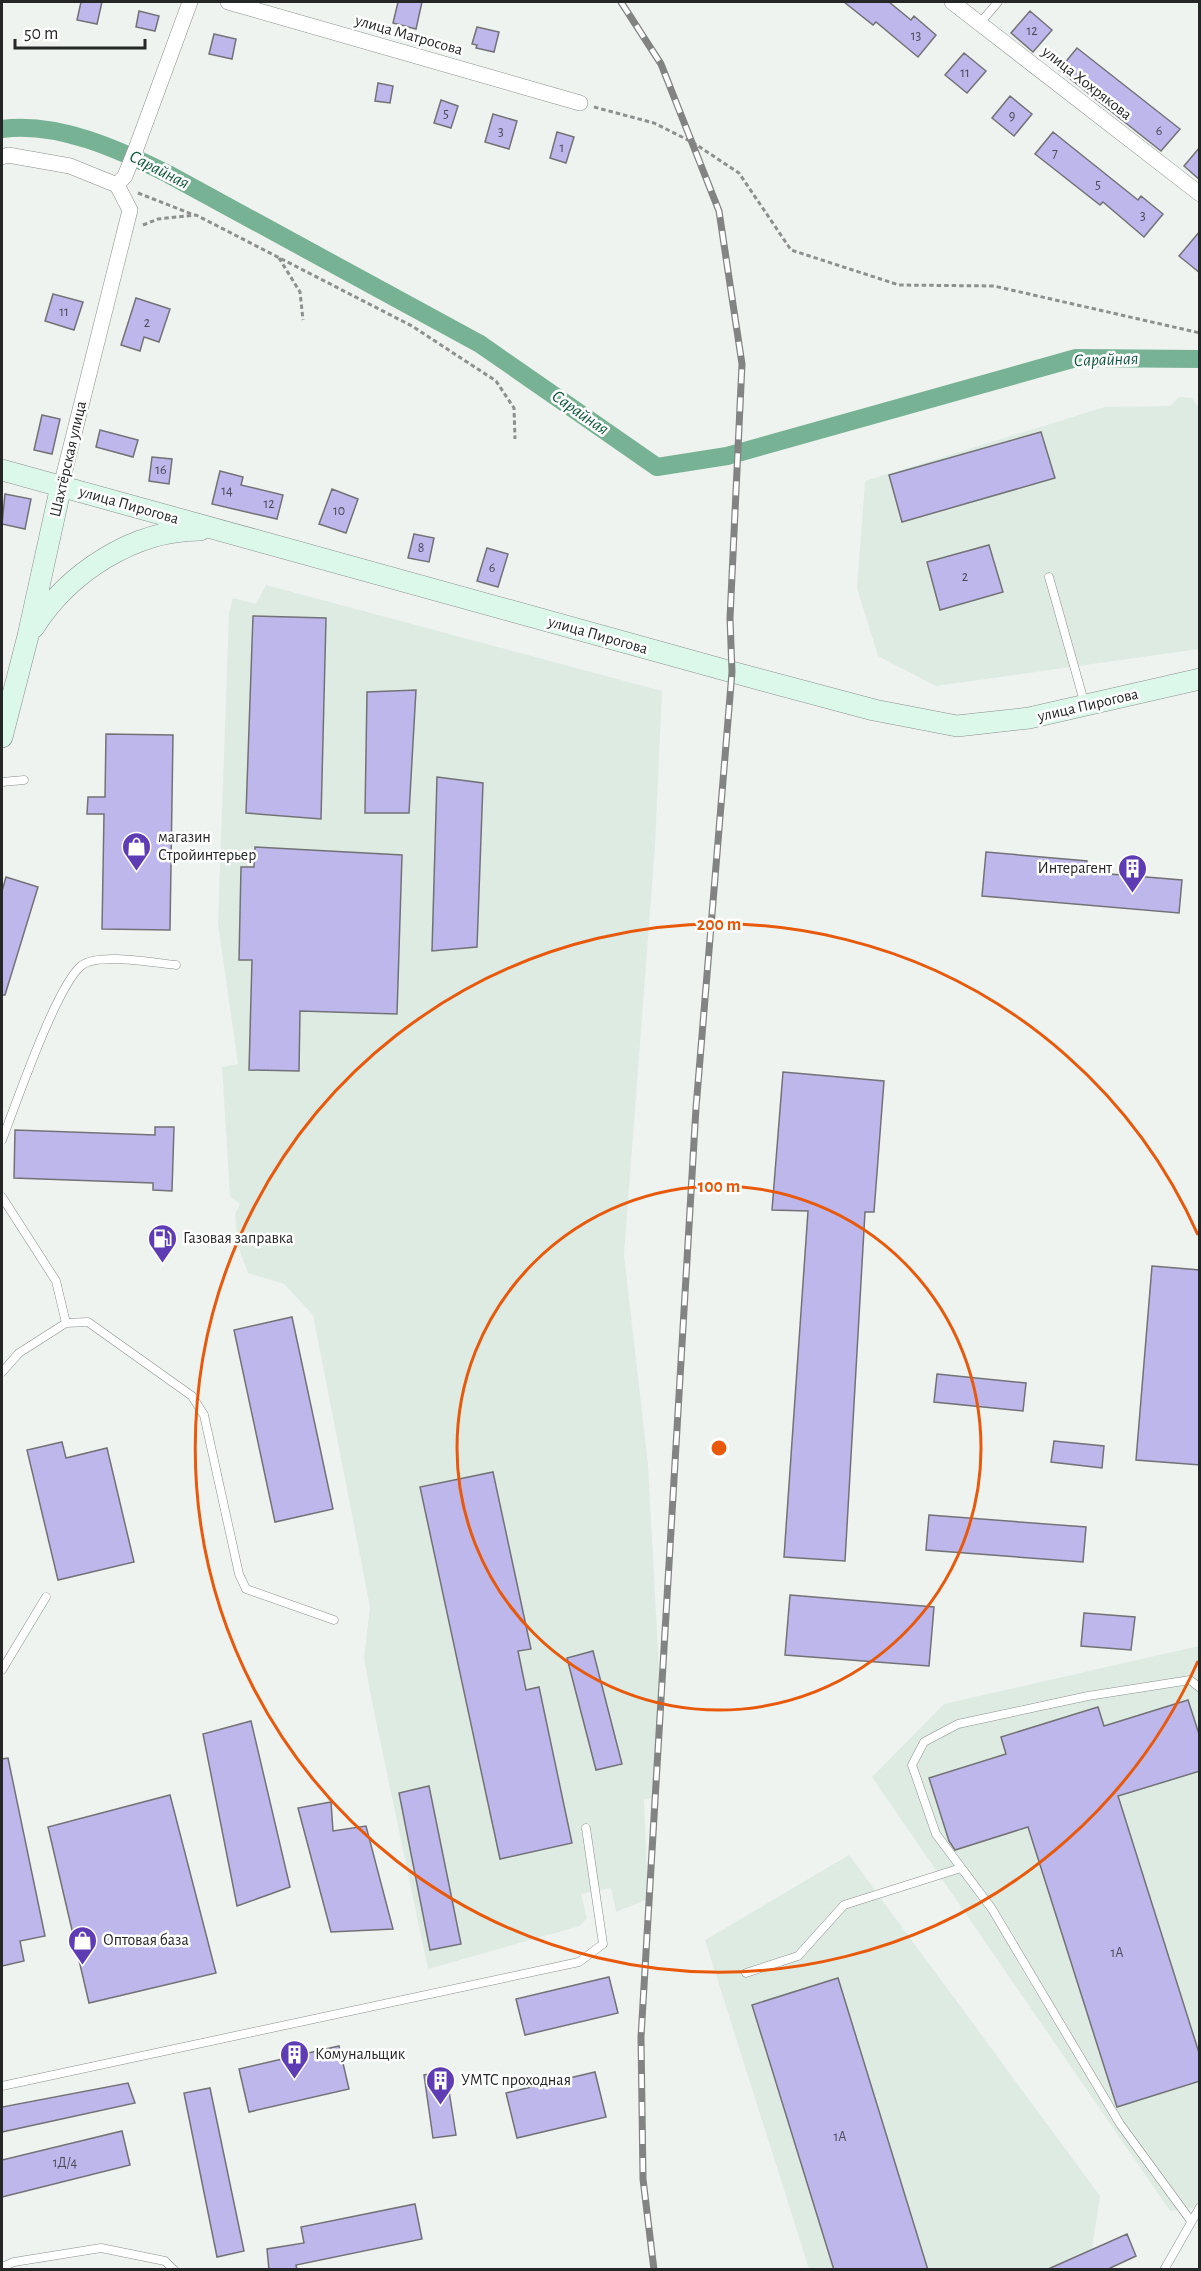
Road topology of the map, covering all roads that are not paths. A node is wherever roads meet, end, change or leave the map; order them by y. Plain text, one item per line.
1 (190, 2) edge
2 (228, 2) edge
3 (952, 2) edge
4 (998, 2) edge
5 (980, 23) junction
6 (580, 103) road end
7 (2, 157) edge
8 (121, 181) junction
9 (1200, 194) edge
10 (2, 470) edge
11 (61, 486) junction
12 (219, 529) junction
13 (1049, 577) dead end
14 (28, 636) junction
15 (1200, 679) edge
16 (1085, 707) junction
17 (2, 736) edge
18 (24, 780) dead end
19 (2, 782) edge
20 (176, 965) dead end
21 (2, 1140) edge
22 (2, 1197) edge
23 (66, 1323) junction
24 (2, 1372) edge
25 (46, 1597) dead end
26 (334, 1620) dead end
27 (2, 1670) edge
28 (1200, 1688) edge
29 (586, 1828) dead end
30 (961, 1868) junction
31 (746, 1973) dead end
32 (2, 2086) edge
33 (1200, 2207) edge
34 (1191, 2221) junction
35 (2, 2266) edge
36 (174, 2270) edge
37 (1164, 2270) edge

1 - 8 street
2 - 6 street, улица Матросова
3 - 5 street, улица Хохрякова
4 - 5 lane
5 - 9 street, улица Хохрякова
7 - 8 street
8 - 11 street, Шахтёрская улица
10 - 11 main road, улица Пирогова
11 - 12 main road, улица Пирогова
11 - 14 main road, Шахтёрская улица
12 - 14 main road
12 - 16 main road, улица Пирогова
13 - 16 lane
14 - 17 main road, Шахтёрская улица
15 - 16 main road, улица Пирогова
18 - 19 lane
20 - 21 lane
22 - 23 lane
23 - 24 lane
23 - 26 lane
25 - 27 lane
28 - 30 lane
29 - 32 lane
30 - 31 lane
30 - 34 lane
33 - 34 lane
34 - 37 lane
35 - 36 lane

